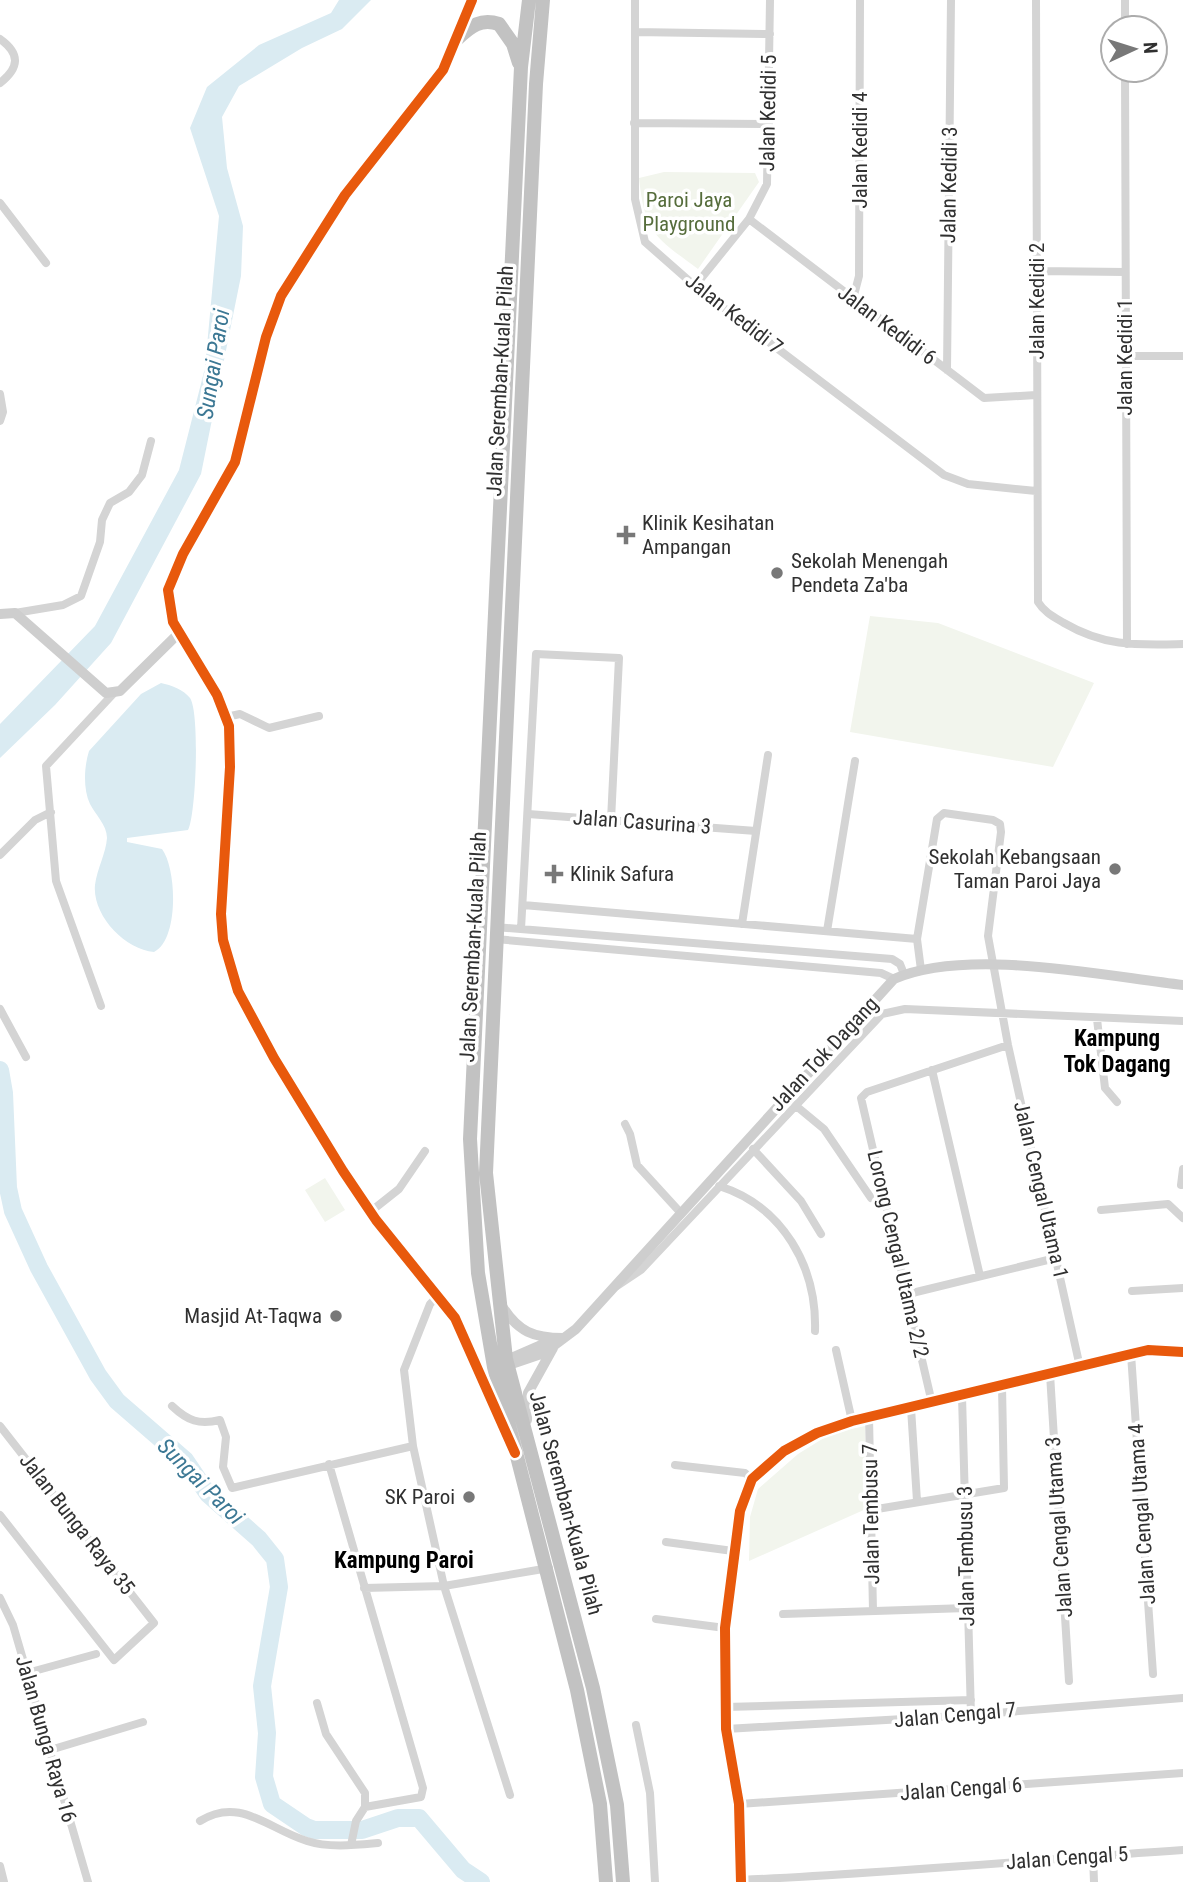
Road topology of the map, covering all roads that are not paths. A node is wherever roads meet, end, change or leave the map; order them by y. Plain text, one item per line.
1 (472, 0) edge
2 (528, 0) edge
3 (543, 0) edge
4 (635, 0) edge
5 (770, 0) edge
6 (860, 0) edge
7 (951, 0) edge
8 (1035, 0) edge
9 (635, 32) junction
10 (770, 34) junction
11 (458, 38) junction
12 (4, 42) edge
13 (520, 67) junction
14 (0, 83) edge
15 (1125, 84) edge
16 (634, 123) junction
17 (769, 124) junction
18 (0, 203) edge
19 (749, 219) junction
20 (46, 263) dead end
21 (1038, 271) junction
22 (1125, 272) junction
23 (695, 285) junction
24 (853, 299) junction
25 (1125, 356) junction
26 (1183, 356) edge
27 (947, 370) junction
28 (0, 394) edge
29 (1036, 395) junction
30 (0, 421) edge
31 (150, 441) dead end
32 (1035, 491) junction
33 (15, 612) junction
34 (0, 614) edge
35 (179, 633) junction
36 (1127, 644) junction
37 (1183, 645) edge
38 (113, 694) junction
39 (319, 716) dead end
40 (226, 717) junction
41 (768, 755) dead end
42 (855, 761) dead end
43 (51, 812) junction
44 (528, 814) junction
45 (611, 820) junction
46 (756, 831) junction
47 (0, 855) edge
48 (523, 905) junction
49 (742, 924) junction
50 (522, 929) junction
51 (827, 931) junction
52 (495, 933) junction
53 (917, 939) junction
54 (993, 964) junction
55 (920, 970) junction
56 (899, 977) junction
57 (1183, 985) edge
58 (101, 1006) dead end
59 (0, 1009) edge
60 (1003, 1014) junction
61 (1097, 1019) junction
62 (1183, 1021) edge
63 (1008, 1045) junction
64 (26, 1057) dead end
65 (932, 1070) junction
66 (1117, 1102) dead end
67 (795, 1105) junction
68 (625, 1124) dead end
69 (754, 1149) junction
70 (425, 1151) dead end
71 (1183, 1169) edge
72 (1181, 1185) dead end
73 (719, 1186) junction
74 (871, 1198) dead end
75 (1101, 1210) dead end
76 (680, 1211) junction
77 (370, 1212) junction
78 (1183, 1218) edge
79 (821, 1234) dead end
80 (1056, 1258) junction
81 (980, 1276) junction
82 (1183, 1288) edge
83 (611, 1289) junction
84 (1132, 1291) dead end
85 (908, 1294) junction
86 (437, 1297) junction
87 (497, 1297) junction
88 (815, 1331) dead end
89 (560, 1340) junction
90 (836, 1350) dead end
91 (1183, 1352) edge
92 (1131, 1354) junction
93 (503, 1365) junction
94 (1080, 1367) junction
95 (1050, 1374) junction
96 (1002, 1387) junction
97 (962, 1396) junction
98 (932, 1403) junction
99 (173, 1406) dead end
100 (911, 1408) junction
101 (869, 1417) junction
102 (852, 1421) junction
103 (0, 1426) edge
104 (413, 1446) junction
105 (530, 1447) junction
106 (515, 1454) junction
107 (329, 1464) junction
108 (675, 1465) dead end
109 (752, 1479) junction
110 (965, 1492) junction
111 (917, 1501) junction
112 (871, 1510) junction
113 (0, 1515) edge
114 (666, 1542) dead end
115 (733, 1551) junction
116 (560, 1566) junction
117 (545, 1570) junction
118 (444, 1586) junction
119 (364, 1588) junction
120 (0, 1598) edge
121 (967, 1608) junction
122 (873, 1611) junction
123 (783, 1614) dead end
124 (656, 1619) dead end
125 (725, 1628) junction
126 (96, 1654) dead end
127 (27, 1673) junction
128 (1153, 1674) dead end
129 (1069, 1681) dead end
130 (1183, 1698) edge
131 (971, 1700) junction
132 (317, 1703) dead end
133 (725, 1707) junction
134 (971, 1715) junction
135 (143, 1722) dead end
136 (636, 1725) dead end
137 (726, 1729) junction
138 (50, 1750) junction
139 (1183, 1773) edge
140 (510, 1795) dead end
141 (739, 1804) junction
142 (365, 1807) junction
143 (200, 1821) dead end
144 (352, 1841) junction
145 (378, 1843) dead end
146 (1183, 1850) edge
147 (1093, 1856) junction
148 (0, 1866) edge
149 (928, 1871) junction
150 (741, 1881) edge
151 (4, 1882) edge
152 (88, 1882) edge
153 (607, 1882) edge
154 (623, 1882) edge
155 (654, 1882) edge
156 (929, 1882) edge
157 (1094, 1882) edge

1 - 11 street
2 - 13 highway, Jalan Seremban-Kuala Pilah
3 - 52 highway, Jalan Seremban-Kuala Pilah
4 - 9 street, Jalan Kedidi 7
5 - 10 street, Jalan Kedidi 5
6 - 24 street, Jalan Kedidi 4
7 - 27 street, Jalan Kedidi 3
8 - 21 street, Jalan Kedidi 2
9 - 10 street
9 - 16 street, Jalan Kedidi 7
10 - 17 street, Jalan Kedidi 5
11 - 13 highway
11 - 35 street
12 - 14 street
13 - 93 highway, Jalan Seremban-Kuala Pilah
15 - 22 street, Jalan Kedidi 1
16 - 17 street
16 - 23 street, Jalan Kedidi 7
17 - 19 street, Jalan Kedidi 5
18 - 20 street
19 - 23 street, Jalan Kedidi 5
19 - 24 street, Jalan Kedidi 6
21 - 22 street
21 - 29 street, Jalan Kedidi 2
22 - 25 street, Jalan Kedidi 1
23 - 32 street, Jalan Kedidi 7
24 - 27 street, Jalan Kedidi 6
25 - 26 street
25 - 36 street, Jalan Kedidi 1
27 - 29 street, Jalan Kedidi 6
28 - 30 street
29 - 32 street, Jalan Kedidi 2
31 - 33 street
32 - 36 street, Jalan Kedidi 2
33 - 34 street
33 - 38 street
35 - 38 street
35 - 40 street
36 - 37 street
38 - 43 street
39 - 40 street
40 - 77 street
41 - 46 street
42 - 51 street
43 - 47 street
43 - 58 street
44 - 45 street, Jalan Casurina 3
44 - 45 street
44 - 48 street
45 - 46 street, Jalan Casurina 3
46 - 49 street
48 - 49 street
48 - 50 street
49 - 51 street
50 - 52 street
50 - 56 street
51 - 53 street
52 - 56 street
52 - 87 highway, Jalan Seremban-Kuala Pilah
53 - 54 street, Jalan Cengal Utama 1
53 - 55 street
54 - 55 street
54 - 57 street
54 - 60 street, Jalan Cengal Utama 1
55 - 56 street
56 - 76 street, Jalan Tok Dagang
59 - 64 street
60 - 61 street
60 - 63 street, Jalan Cengal Utama 1
60 - 67 street
61 - 62 street
61 - 66 street
63 - 65 street
63 - 80 street, Jalan Cengal Utama 1
65 - 81 street
65 - 85 street, Lorong Cengal Utama 2/2
67 - 69 street
67 - 74 street
68 - 76 street
69 - 73 street
69 - 79 street
70 - 77 street
71 - 72 street
73 - 83 street
73 - 88 street
75 - 78 street
76 - 83 street, Jalan Tok Dagang
77 - 86 street
80 - 81 street
80 - 94 street, Jalan Cengal Utama 1
81 - 85 street
82 - 84 street
83 - 89 street, Jalan Tok Dagang
85 - 98 street, Lorong Cengal Utama 2/2
86 - 104 street
86 - 106 street
87 - 89 street
87 - 93 highway, Jalan Seremban-Kuala Pilah
89 - 93 street, Jalan Tok Dagang
89 - 105 street
90 - 102 street
91 - 92 street
92 - 94 street
92 - 128 street, Jalan Cengal Utama 4
93 - 105 highway, Jalan Seremban-Kuala Pilah
93 - 106 highway, Jalan Seremban-Kuala Pilah
94 - 95 street
95 - 96 street
95 - 129 street, Jalan Cengal Utama 3
96 - 97 street
96 - 110 street
97 - 98 street
97 - 110 street, Jalan Tembusu 3
98 - 100 street
99 - 107 street
100 - 101 street
100 - 111 street
101 - 102 street
101 - 112 street, Jalan Tembusu 7
102 - 109 street
103 - 113 street, Jalan Bunga Raya 35
104 - 107 street
104 - 118 street
105 - 116 highway, Jalan Seremban-Kuala Pilah
106 - 117 highway, Jalan Seremban-Kuala Pilah
107 - 119 street
108 - 109 street
109 - 115 street
110 - 111 street
110 - 121 street, Jalan Tembusu 3
111 - 112 street
112 - 122 street, Jalan Tembusu 7
114 - 115 street
115 - 125 street
116 - 117 street
116 - 154 highway, Jalan Seremban-Kuala Pilah
117 - 118 street
117 - 153 highway, Jalan Seremban-Kuala Pilah
118 - 119 street
118 - 140 street
119 - 142 street
120 - 127 street, Jalan Bunga Raya 16
121 - 122 street
121 - 131 street, Jalan Tembusu 3
122 - 123 street
124 - 125 street
125 - 133 street
126 - 127 street
127 - 138 street, Jalan Bunga Raya 16
130 - 134 street, Jalan Cengal 7
131 - 133 street
131 - 134 street, Jalan Tembusu 3
132 - 142 street
133 - 137 street
134 - 137 street, Jalan Cengal 7
135 - 138 street
136 - 155 street
137 - 141 street
138 - 152 street, Jalan Bunga Raya 16
139 - 141 street, Jalan Cengal 6
141 - 150 street
142 - 144 street
143 - 144 street
144 - 145 street
146 - 147 street, Jalan Cengal 5
147 - 149 street, Jalan Cengal 5
147 - 157 street
148 - 151 street
149 - 150 street, Jalan Cengal 5
149 - 156 street

